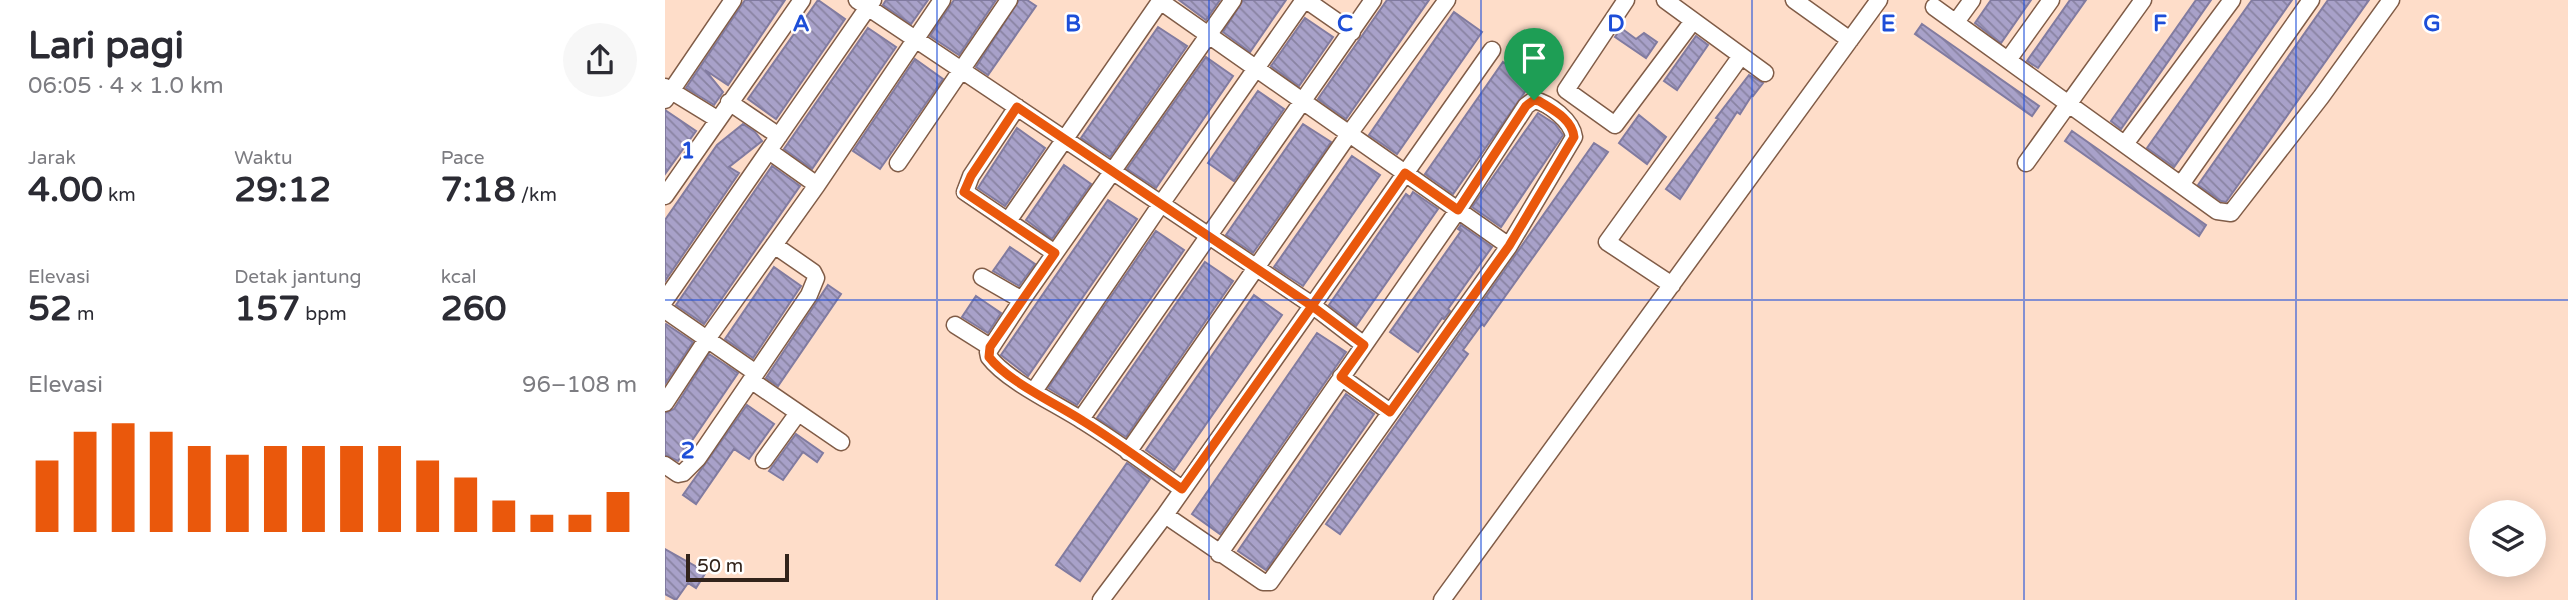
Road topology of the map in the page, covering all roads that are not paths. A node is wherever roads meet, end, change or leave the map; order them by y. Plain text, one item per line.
1 (733, 0) edge
2 (801, 0) edge
3 (942, 0) edge
4 (1009, 0) edge
5 (1161, 0) edge
6 (1233, 0) edge
7 (1305, 0) edge
8 (1373, 0) edge
9 (1447, 0) edge
10 (1626, 0) edge
11 (1665, 0) edge
12 (1794, 0) edge
13 (1879, 0) edge
14 (1972, 0) edge
15 (2051, 0) edge
16 (2143, 0) edge
17 (2232, 0) edge
18 (2311, 0) edge
19 (2391, 0) edge
20 (866, 2) edge
21 (1934, 7) dead end
22 (1693, 21) junction
23 (1957, 22) junction
24 (1352, 33) junction
25 (1208, 35) junction
26 (915, 38) junction
27 (1850, 40) junction
28 (1492, 50) dead end
29 (1741, 56) junction
30 (2008, 60) junction
31 (1258, 69) junction
32 (961, 70) junction
33 (1765, 73) dead end
34 (667, 93) edge
35 (1303, 101) junction
36 (729, 103) junction
37 (2068, 104) junction
38 (1017, 107) junction
39 (717, 119) junction
40 (1349, 134) junction
41 (779, 136) junction
42 (1065, 139) junction
43 (2125, 144) junction
44 (769, 151) junction
45 (898, 163) dead end
46 (2026, 163) dead end
47 (1114, 172) junction
48 (1405, 173) junction
49 (2182, 183) junction
50 (817, 186) junction
51 (665, 196) edge
52 (1161, 204) junction
53 (1458, 210) junction
54 (1008, 221) junction
55 (1209, 236) junction
56 (774, 245) junction
57 (1509, 246) junction
58 (1055, 253) junction
59 (1256, 268) junction
60 (982, 277) dead end
61 (1672, 285) junction
62 (665, 300) edge
63 (1021, 300) junction
64 (1312, 306) junction
65 (665, 310) edge
66 (955, 325) dead end
67 (707, 339) junction
68 (1364, 345) junction
69 (990, 347) junction
70 (754, 377) junction
71 (1341, 377) junction
72 (1034, 391) junction
73 (665, 403) edge
74 (1390, 412) junction
75 (798, 413) junction
76 (1081, 419) junction
77 (841, 442) dead end
78 (1128, 452) junction
79 (764, 460) dead end
80 (665, 465) edge
81 (1182, 489) junction
82 (1165, 515) junction
83 (1219, 554) junction
84 (1101, 600) edge
85 (1442, 600) edge

1 - 34 street
2 - 36 street
3 - 26 street
4 - 32 street
5 - 25 street
5 - 42 street
6 - 25 street
7 - 24 street
7 - 31 street
8 - 24 street
9 - 40 street
10 - 22 street
11 - 22 street
12 - 27 street
13 - 27 street
14 - 23 street
15 - 30 street
16 - 37 street
17 - 43 street
18 - 49 street
19 - 49 street
20 - 26 street
20 - 41 street
21 - 23 street
22 - 29 street
23 - 30 street
24 - 35 street
25 - 31 street
25 - 47 street
26 - 32 street
26 - 50 street
27 - 61 street
28 - 48 street
29 - 33 street
29 - 61 street
30 - 37 street
31 - 35 street
31 - 52 street
32 - 38 street
32 - 45 street
34 - 39 street
35 - 40 street
35 - 55 street
36 - 39 street
36 - 41 street
37 - 43 street
37 - 46 street
38 - 42 street
38 - 54 street
39 - 51 street
40 - 48 street
40 - 59 street
41 - 44 street
42 - 47 street
42 - 54 street
43 - 49 street
44 - 50 street
44 - 62 street
47 - 52 street
47 - 58 street
48 - 53 street
48 - 64 street
50 - 56 street
52 - 55 street
52 - 72 street
53 - 57 street
53 - 57 street
53 - 68 street
54 - 58 street
55 - 59 street
55 - 76 street
56 - 67 street
56 - 70 street
57 - 74 street
58 - 63 street
59 - 64 street
59 - 78 street
60 - 63 street
61 - 85 street
63 - 69 street
64 - 68 street
64 - 81 street
65 - 67 street
66 - 69 street
67 - 70 street
67 - 73 street
68 - 71 street
69 - 72 street
70 - 75 street
70 - 80 street
71 - 74 street
71 - 83 street
72 - 76 street
74 - 83 street
75 - 77 street
75 - 79 street
76 - 78 street
78 - 81 street
81 - 82 street
82 - 83 street
82 - 84 street

